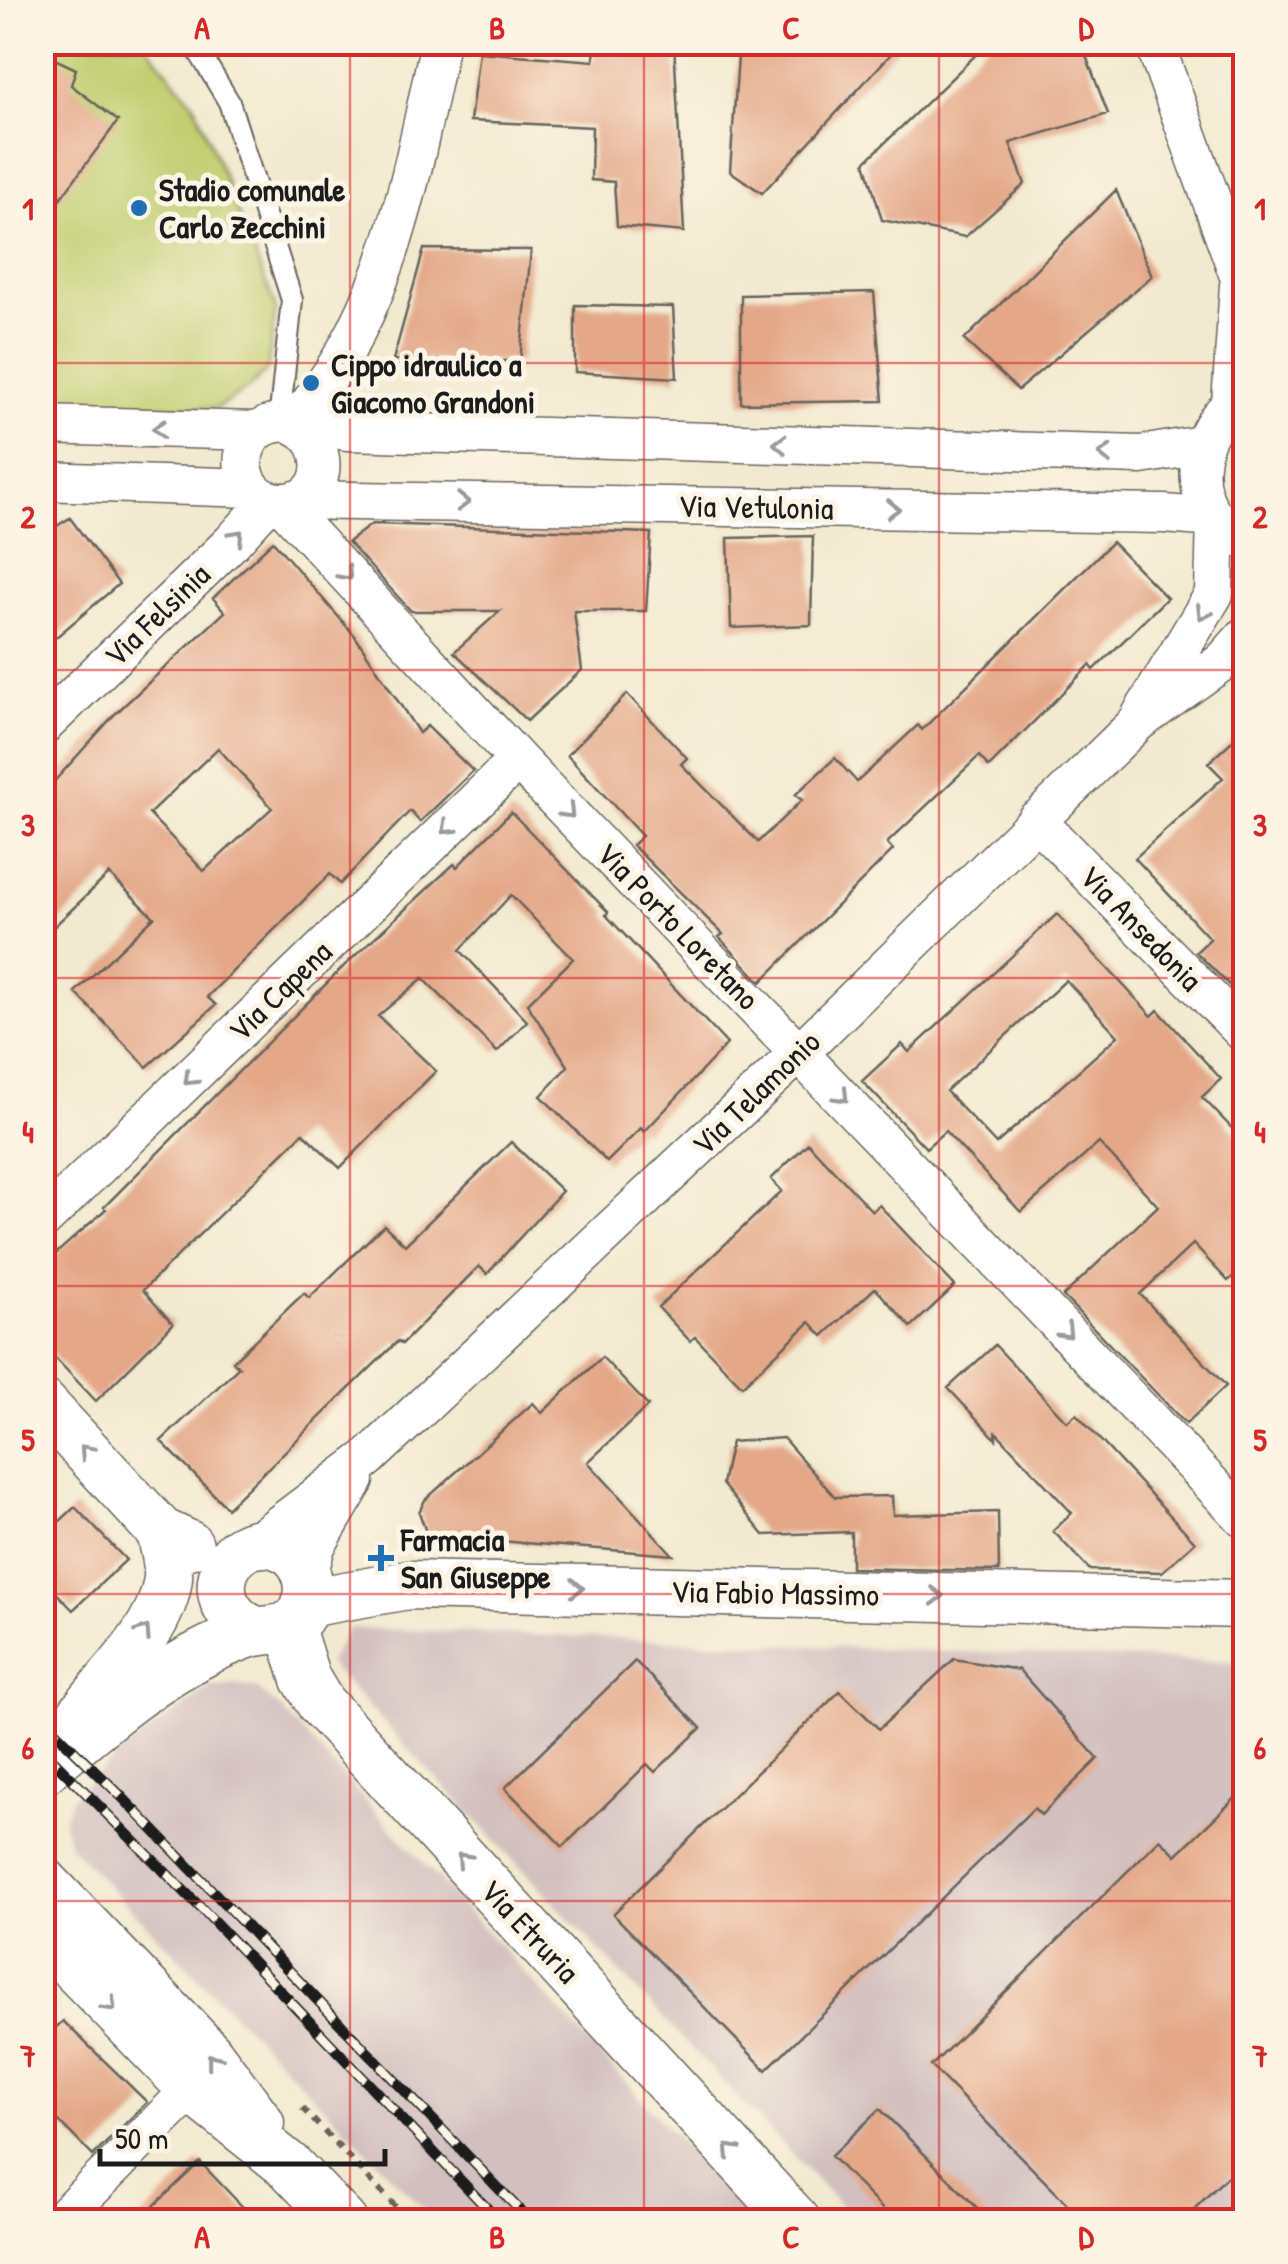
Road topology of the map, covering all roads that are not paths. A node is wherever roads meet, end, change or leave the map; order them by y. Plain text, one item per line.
1 (193, 42) edge
2 (440, 42) edge
3 (1154, 42) edge
4 (1242, 290) edge
5 (1238, 400) edge
6 (42, 426) edge
7 (276, 426) junction
8 (1202, 444) junction
9 (42, 481) edge
10 (274, 498) junction
11 (1231, 529) edge
12 (1243, 641) edge
13 (1138, 722) junction
14 (42, 727) edge
15 (518, 760) junction
16 (1036, 820) junction
17 (1246, 1035) edge
18 (800, 1052) junction
19 (42, 1221) edge
20 (42, 1403) edge
21 (368, 1458) junction
22 (1246, 1520) edge
23 (160, 1532) junction
24 (240, 1553) junction
25 (1246, 1604) edge
26 (290, 1609) junction
27 (42, 1768) edge
28 (42, 1880) edge
29 (42, 1935) edge
30 (192, 2089) junction
31 (290, 2167) junction
32 (58, 2222) edge
33 (343, 2222) edge
34 (797, 2222) edge

1 - 7 lane
2 - 7 street
3 - 4 street
4 - 5 street
5 - 8 street
7 -> 6 street, Via Vetulonia
8 -> 7 street, Via Vetulonia
7 - 10 street
7 - 10 street
8 - 11 street, Via Telamonio
9 - 10 street, Via Vetulonia
10 -> 11 street, Via Vetulonia
14 -> 10 street, Via Felsinia
10 -> 15 street, Via Porto Loretano
11 -> 13 street, Via Telamonio
12 - 13 street, Via Telamonio
13 - 16 street, Via Telamonio
15 -> 18 street, Via Porto Loretano
15 -> 19 street, Via Capena
16 - 17 street, Via Ansedonia
16 - 18 street, Via Telamonio
18 - 21 street, Via Telamonio
18 -> 22 street, Via Porto Loretano
23 -> 20 street
21 - 24 street, Via Telamonio
21 - 26 street, Via Telamonio
23 - 24 street
27 -> 23 street
24 - 26 street
24 - 26 street
26 -> 25 street, Via Fabio Massimo
26 - 27 street, Via Fabio Massimo
34 -> 26 street, Via Etruria
31 -> 28 street
29 -> 30 street
30 - 31 street
30 - 32 street
31 - 33 street

